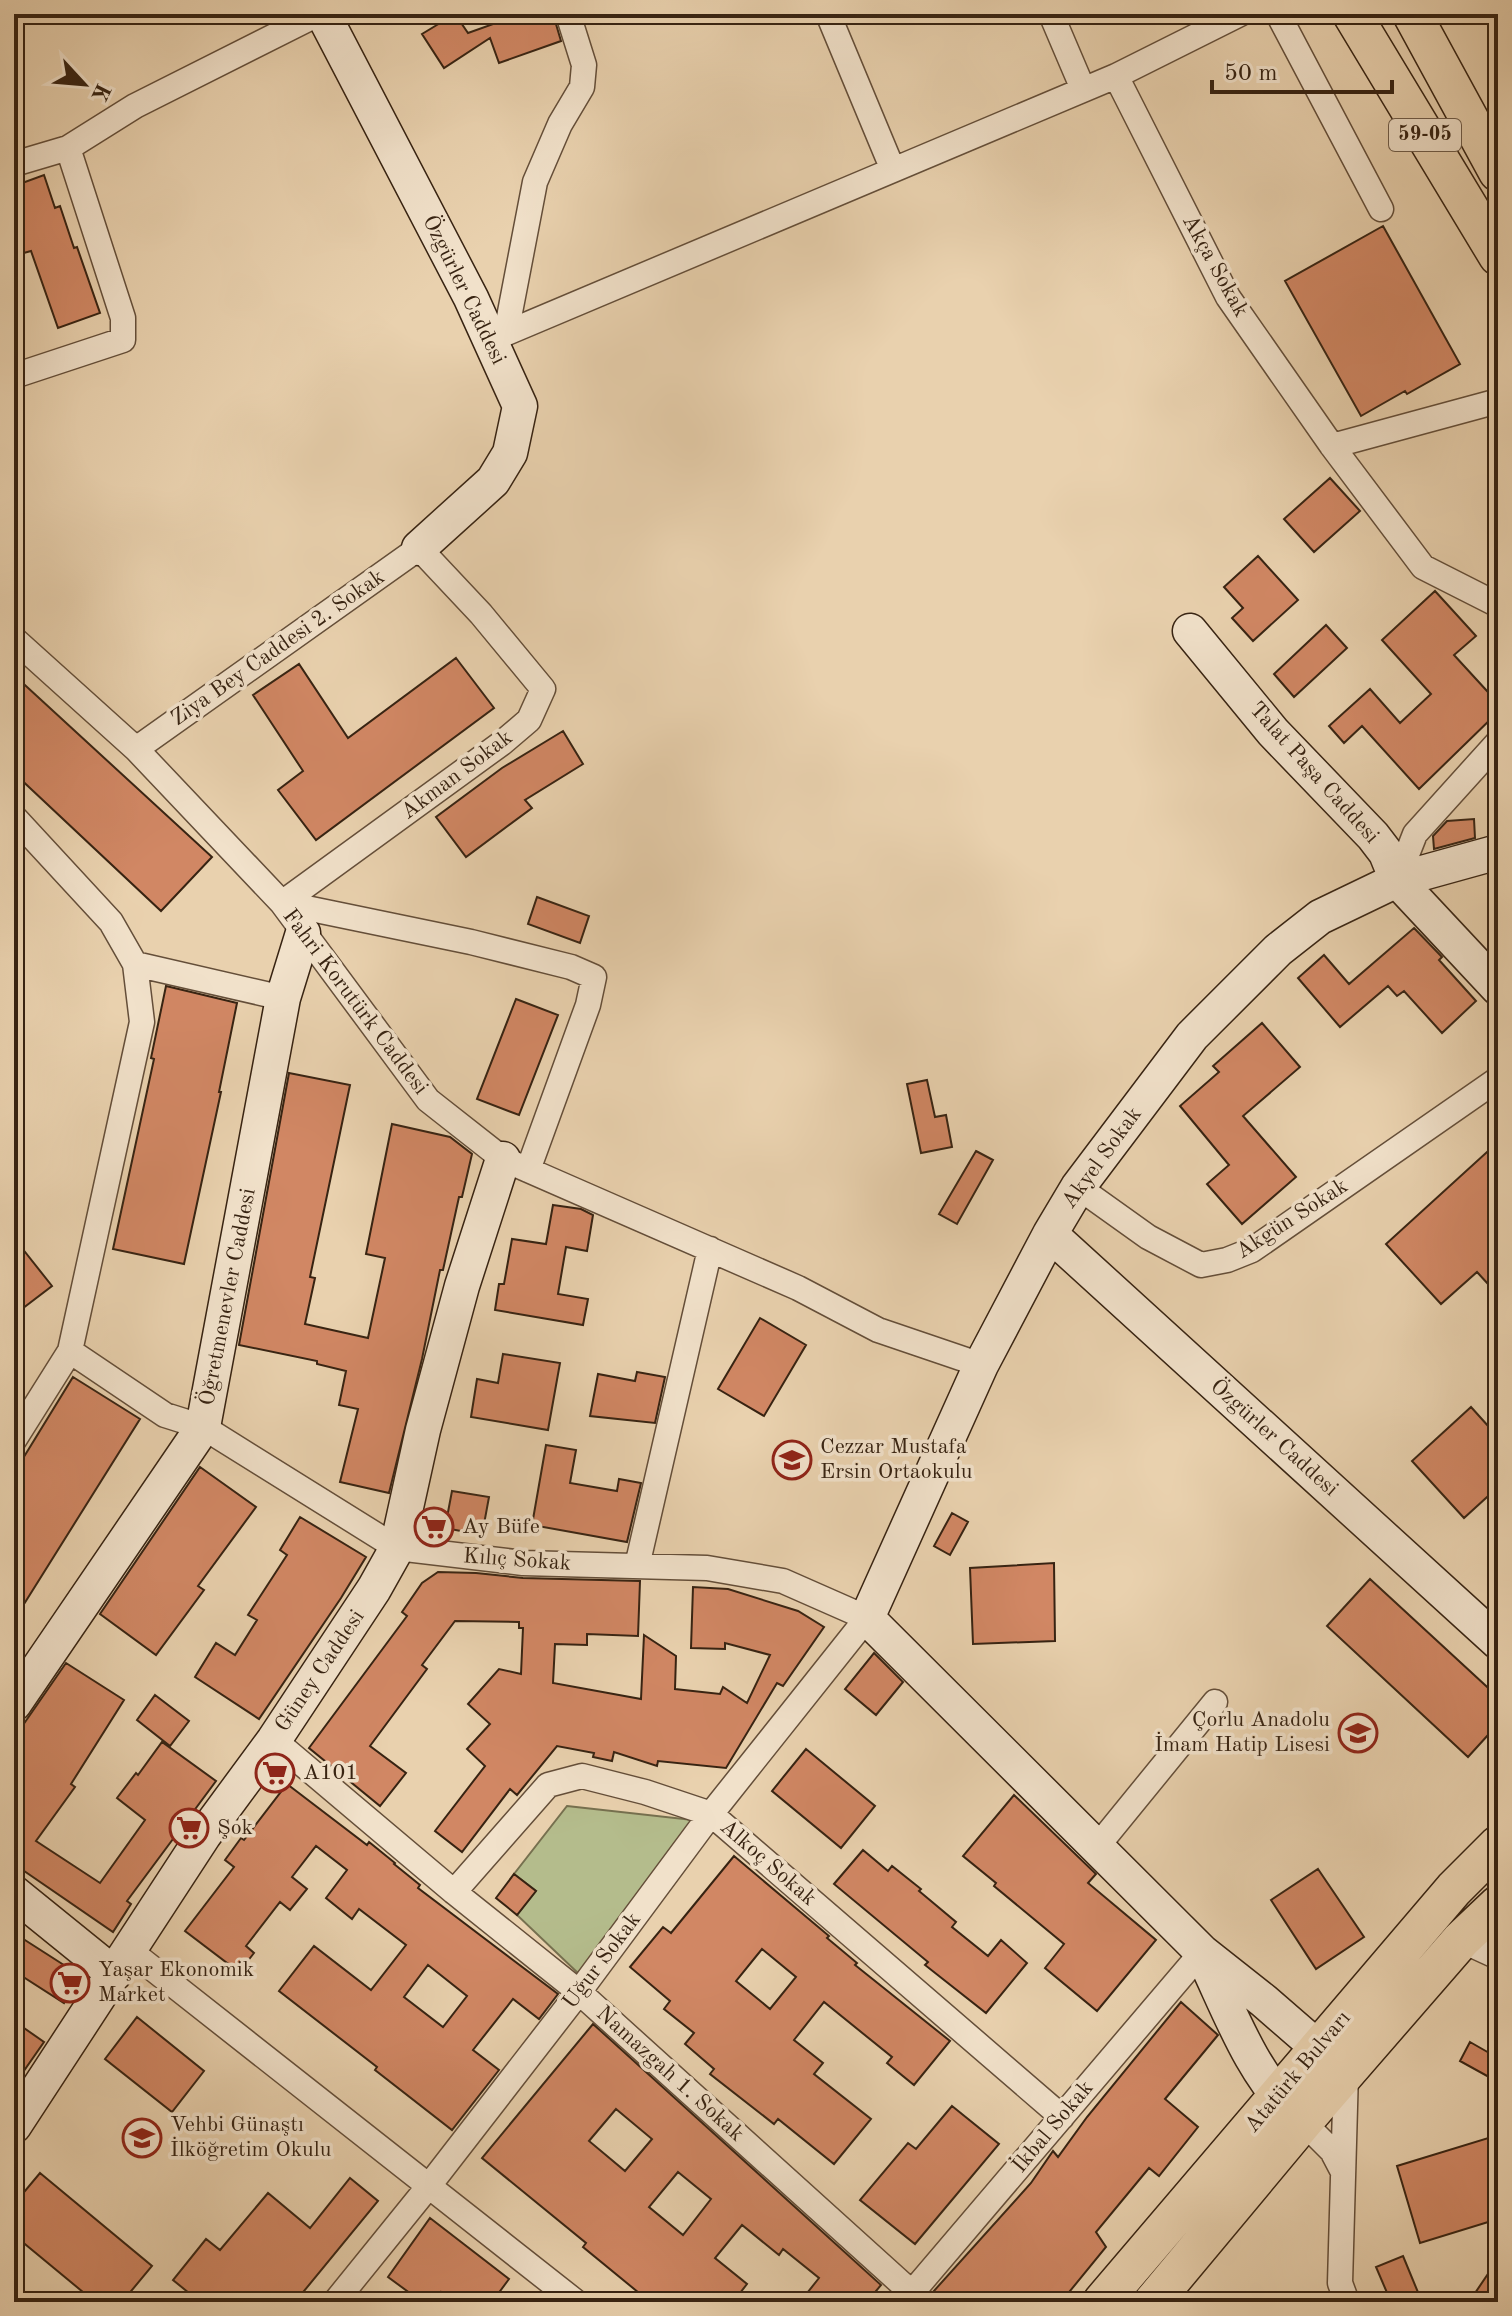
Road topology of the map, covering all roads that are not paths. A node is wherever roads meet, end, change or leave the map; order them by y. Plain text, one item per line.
1 (320, 14) edge
2 (568, 14) edge
3 (828, 14) edge
4 (1051, 14) edge
5 (1240, 14) edge
6 (1278, 14) edge
7 (1352, 14) edge
8 (1412, 14) edge
9 (1116, 76) junction
10 (1083, 89) junction
11 (68, 148) junction
12 (14, 164) edge
13 (893, 170) junction
14 (1498, 172) edge
15 (1381, 209) dead end
16 (1498, 256) edge
17 (498, 336) junction
18 (14, 376) edge
19 (1498, 401) edge
20 (1332, 446) junction
21 (419, 548) junction
22 (1498, 605) edge
23 (1190, 631) dead end
24 (14, 639) edge
25 (1498, 742) edge
26 (136, 749) junction
27 (14, 817) edge
28 (1498, 852) edge
29 (1397, 880) junction
30 (282, 903) junction
31 (303, 933) junction
32 (135, 964) junction
33 (1498, 988) edge
34 (283, 998) junction
35 (1498, 1079) edge
36 (516, 1164) junction
37 (1078, 1187) junction
38 (1050, 1234) junction
39 (710, 1249) junction
40 (70, 1351) junction
41 (981, 1365) junction
42 (203, 1427) junction
43 (14, 1440) edge
44 (397, 1548) junction
45 (637, 1566) junction
46 (867, 1618) junction
47 (1498, 1642) edge
48 (1215, 1702) dead end
49 (14, 1704) edge
50 (274, 1740) junction
51 (711, 1814) junction
52 (1498, 1845) edge
53 (1096, 1848) junction
54 (454, 1892) junction
55 (14, 1893) edge
56 (1498, 1905) edge
57 (1461, 1940) junction
58 (1202, 1952) junction
59 (1498, 1957) edge
60 (121, 1962) junction
61 (579, 1992) junction
62 (1317, 2048) junction
63 (1346, 2072) junction
64 (1275, 2096) junction
65 (1062, 2117) junction
66 (1303, 2122) junction
67 (14, 2126) edge
68 (1343, 2172) junction
69 (428, 2187) junction
70 (908, 2298) edge
71 (335, 2302) edge
72 (576, 2302) edge
73 (1102, 2302) edge
74 (1153, 2302) edge
75 (1347, 2302) edge

1 - 11 street
1 - 17 street, Özgürler Caddesi
2 - 17 street
3 - 13 street
4 - 10 street
5 - 9 street
6 - 15 street
7 - 16 main road, 59-05
8 - 14 main road
9 - 10 street
9 - 20 street, Akça Sokak
10 - 13 street
11 - 12 street
11 - 18 street
13 - 17 street
17 - 21 street, Özgürler Caddesi
19 - 20 street
20 - 22 street, Akça Sokak
21 - 26 street, Ziya Bey Caddesi 2. Sokak
21 - 30 street, Akman Sokak
23 - 29 street, Talat Paşa Caddesi
24 - 26 street, Fahri Korutürk Caddesi
25 - 29 street
26 - 30 street, Fahri Korutürk Caddesi
27 - 32 street
28 - 29 street, Akyel Sokak
29 - 33 street, Talat Paşa Caddesi
29 - 37 street, Akyel Sokak
30 - 31 street, Fahri Korutürk Caddesi
30 - 36 street
31 - 34 street, Öğretmenevler Caddesi
31 - 36 street, Fahri Korutürk Caddesi
32 - 34 street
32 - 40 street
34 - 42 street, Öğretmenevler Caddesi
35 - 37 street, Akgün Sokak
36 - 39 street, Fahri Korutürk Caddesi
36 - 44 street, Güney Caddesi
37 - 38 street, Akyel Sokak
38 - 41 street, Akyel Sokak
38 - 47 street, Özgürler Caddesi
39 - 41 street, Fahri Korutürk Caddesi
39 - 45 street
40 - 42 street, Kılıç Sokak
40 - 43 street
41 - 46 street, Akyel Sokak
42 - 44 street, Kılıç Sokak
42 - 49 street, Öğretmenevler Caddesi
44 - 45 street, Kılıç Sokak
44 - 50 street, Güney Caddesi
45 - 46 street, Kılıç Sokak
46 - 51 street, Uğur Sokak
46 - 53 street
48 - 53 street
50 - 54 street, Namazgah 1. Sokak
50 - 60 street, Güney Caddesi
51 - 54 street, Alkoç Sokak
51 - 61 street, Uğur Sokak
51 - 65 street, Alkoç Sokak
52 - 62 main road, Atatürk Bulvarı
53 - 58 street
54 - 61 street, Namazgah 1. Sokak
55 - 60 street
56 - 57 main road, Atatürk Bulvarı
57 - 59 street
57 - 63 main road, Atatürk Bulvarı
58 - 62 street
58 - 64 street
58 - 65 street, İkbal Sokak
60 - 67 street, Güney Caddesi
60 - 69 street
61 - 69 street, Uğur Sokak
61 - 70 street, Namazgah 1. Sokak
62 - 63 street
62 - 64 main road, Atatürk Bulvarı
63 - 66 main road, Atatürk Bulvarı
63 - 68 street
64 - 66 street
64 - 73 main road, Atatürk Bulvarı
65 - 70 street, İkbal Sokak
66 - 68 street
66 - 74 main road, Atatürk Bulvarı
68 - 75 street
69 - 71 street, Uğur Sokak
69 - 72 street

